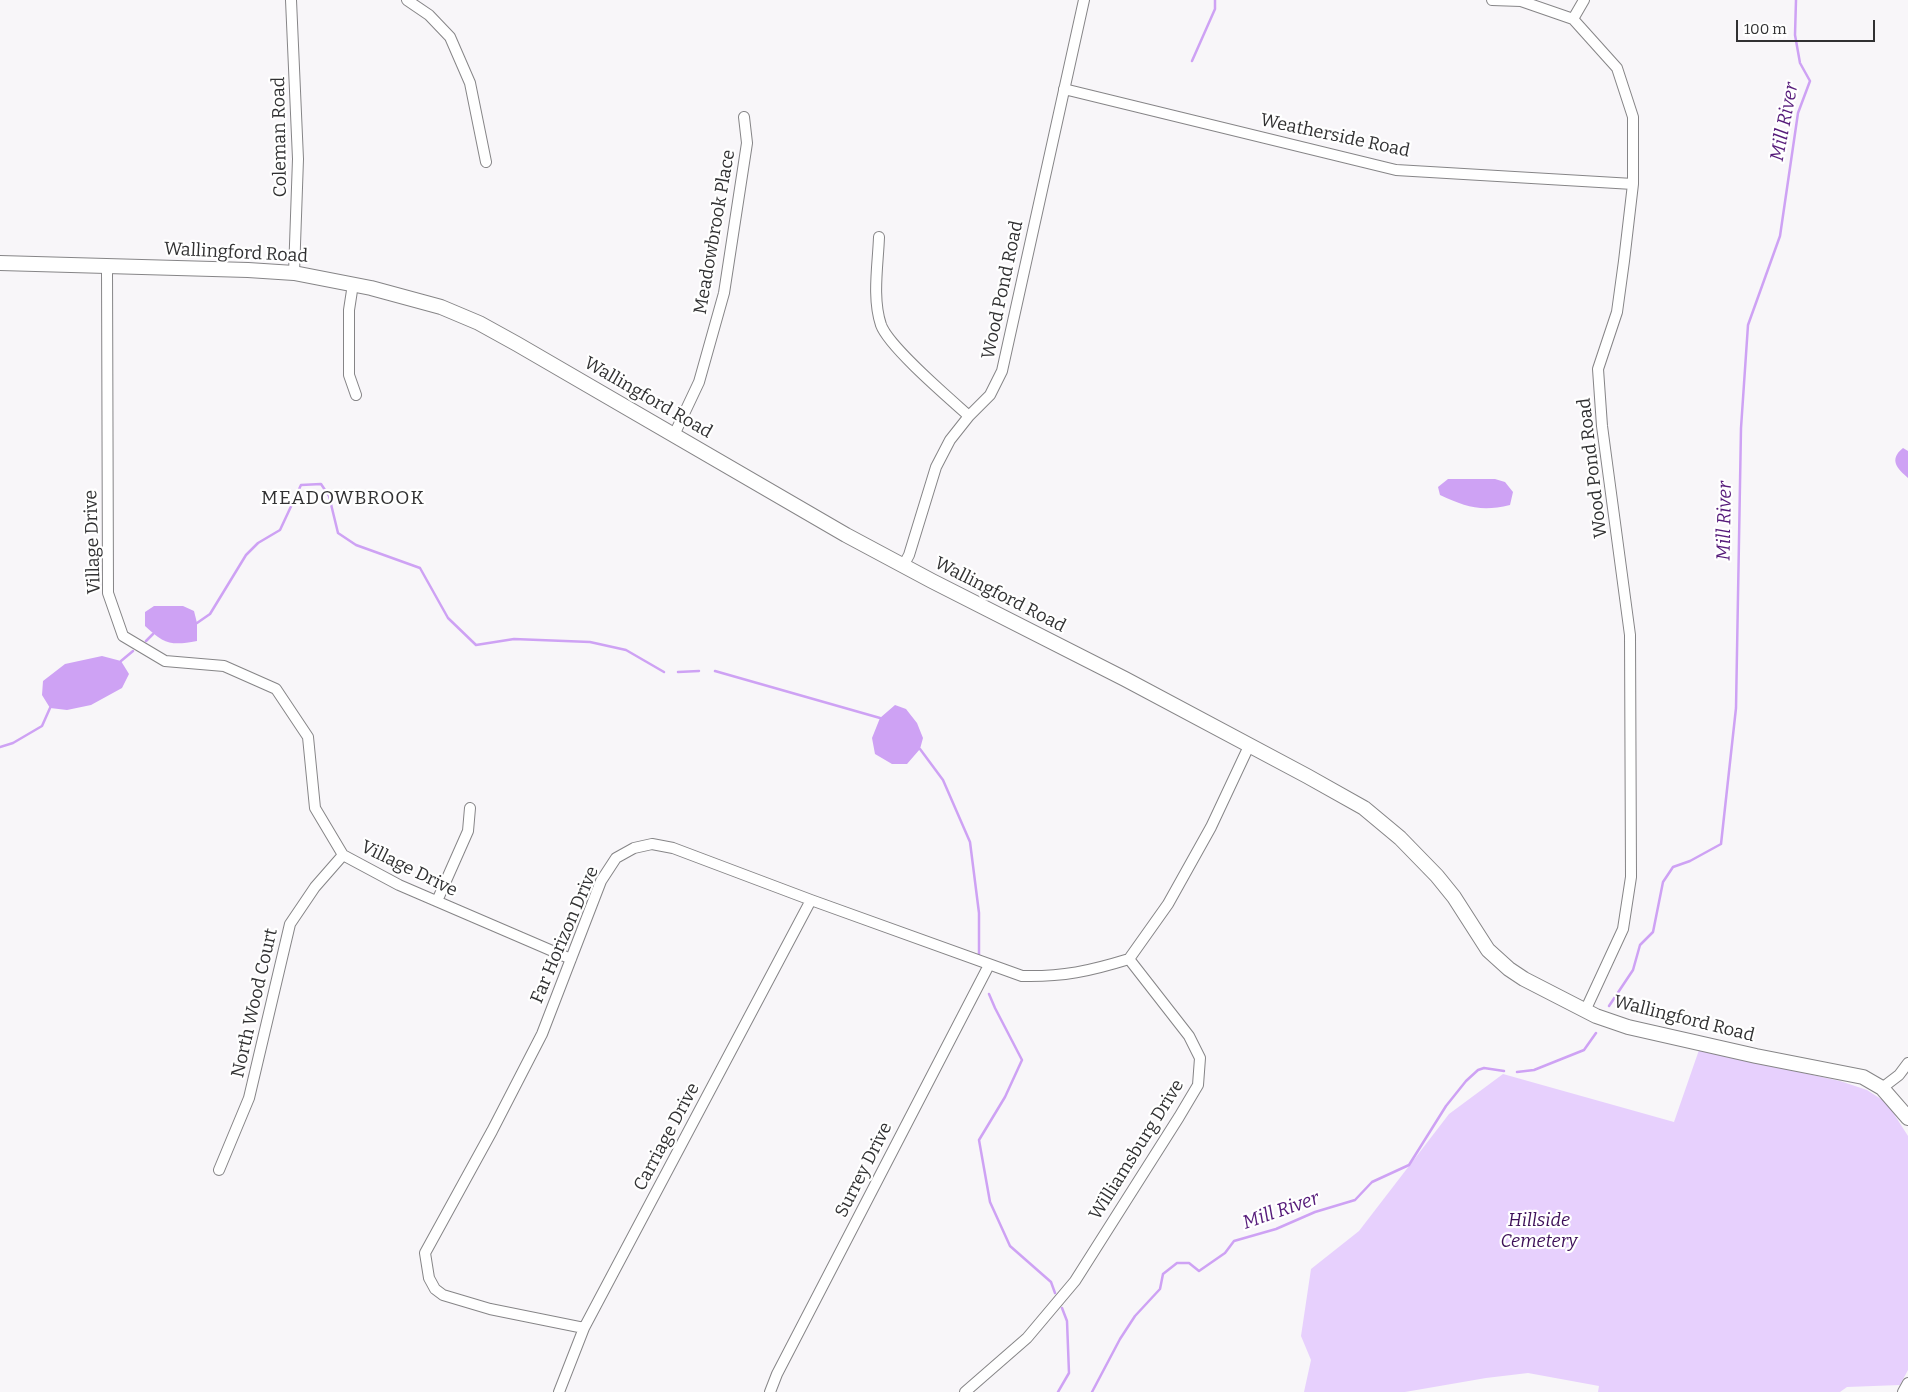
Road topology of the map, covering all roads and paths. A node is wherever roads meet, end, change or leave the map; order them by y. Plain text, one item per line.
1 (291, 0) edge
2 (407, 0) edge
3 (1084, 0) edge
4 (1492, 0) edge
5 (1584, 0) edge
6 (1573, 19) junction
7 (1064, 89) junction
8 (744, 117) dead end
9 (486, 162) dead end
10 (1633, 184) junction
11 (879, 237) dead end
12 (0, 263) edge
13 (107, 267) junction
14 (294, 273) junction
15 (353, 284) junction
16 (356, 395) dead end
17 (969, 416) junction
18 (674, 435) junction
19 (903, 566) junction
20 (1249, 746) junction
21 (470, 808) dead end
22 (343, 855) junction
23 (811, 900) junction
24 (437, 901) junction
25 (570, 959) junction
26 (1129, 959) junction
27 (989, 965) junction
28 (1585, 1011) junction
29 (1908, 1064) edge
30 (1882, 1088) junction
31 (1908, 1118) edge
32 (219, 1170) dead end
33 (584, 1328) junction
34 (1908, 1383) edge
35 (559, 1392) edge
36 (770, 1392) edge
37 (965, 1392) edge
38 (1903, 1392) edge

1 - 14 street, Coleman Road
2 - 9 street
3 - 7 street, Wood Pond Road
4 - 6 street, Wood Pond Road
5 - 6 street
6 - 10 street, Wood Pond Road
7 - 10 street, Weatherside Road
7 - 17 street, Wood Pond Road
8 - 18 street, Meadowbrook Place
10 - 28 street, Wood Pond Road
11 - 17 street
12 - 13 street, Wallingford Road
13 - 14 street, Wallingford Road
13 - 22 street, Village Drive
14 - 15 street, Wallingford Road
15 - 16 street
15 - 18 street, Wallingford Road
17 - 19 street, Wood Pond Road
18 - 19 street, Wallingford Road
19 - 20 street, Wallingford Road
20 - 26 street
20 - 28 street, Wallingford Road
21 - 24 street
22 - 24 street, Village Drive
22 - 32 street, North Wood Court
23 - 25 street, Far Horizon Drive
23 - 27 street, Far Horizon Drive
23 - 33 street, Carriage Drive
24 - 25 street, Village Drive
25 - 33 street, Far Horizon Drive
26 - 27 street, Far Horizon Drive
26 - 37 street, Williamsburg Drive
27 - 36 street, Surrey Drive
28 - 30 street, Wallingford Road
29 - 30 street
30 - 31 street, Wallingford Road
33 - 35 street, Carriage Drive
34 - 38 street

